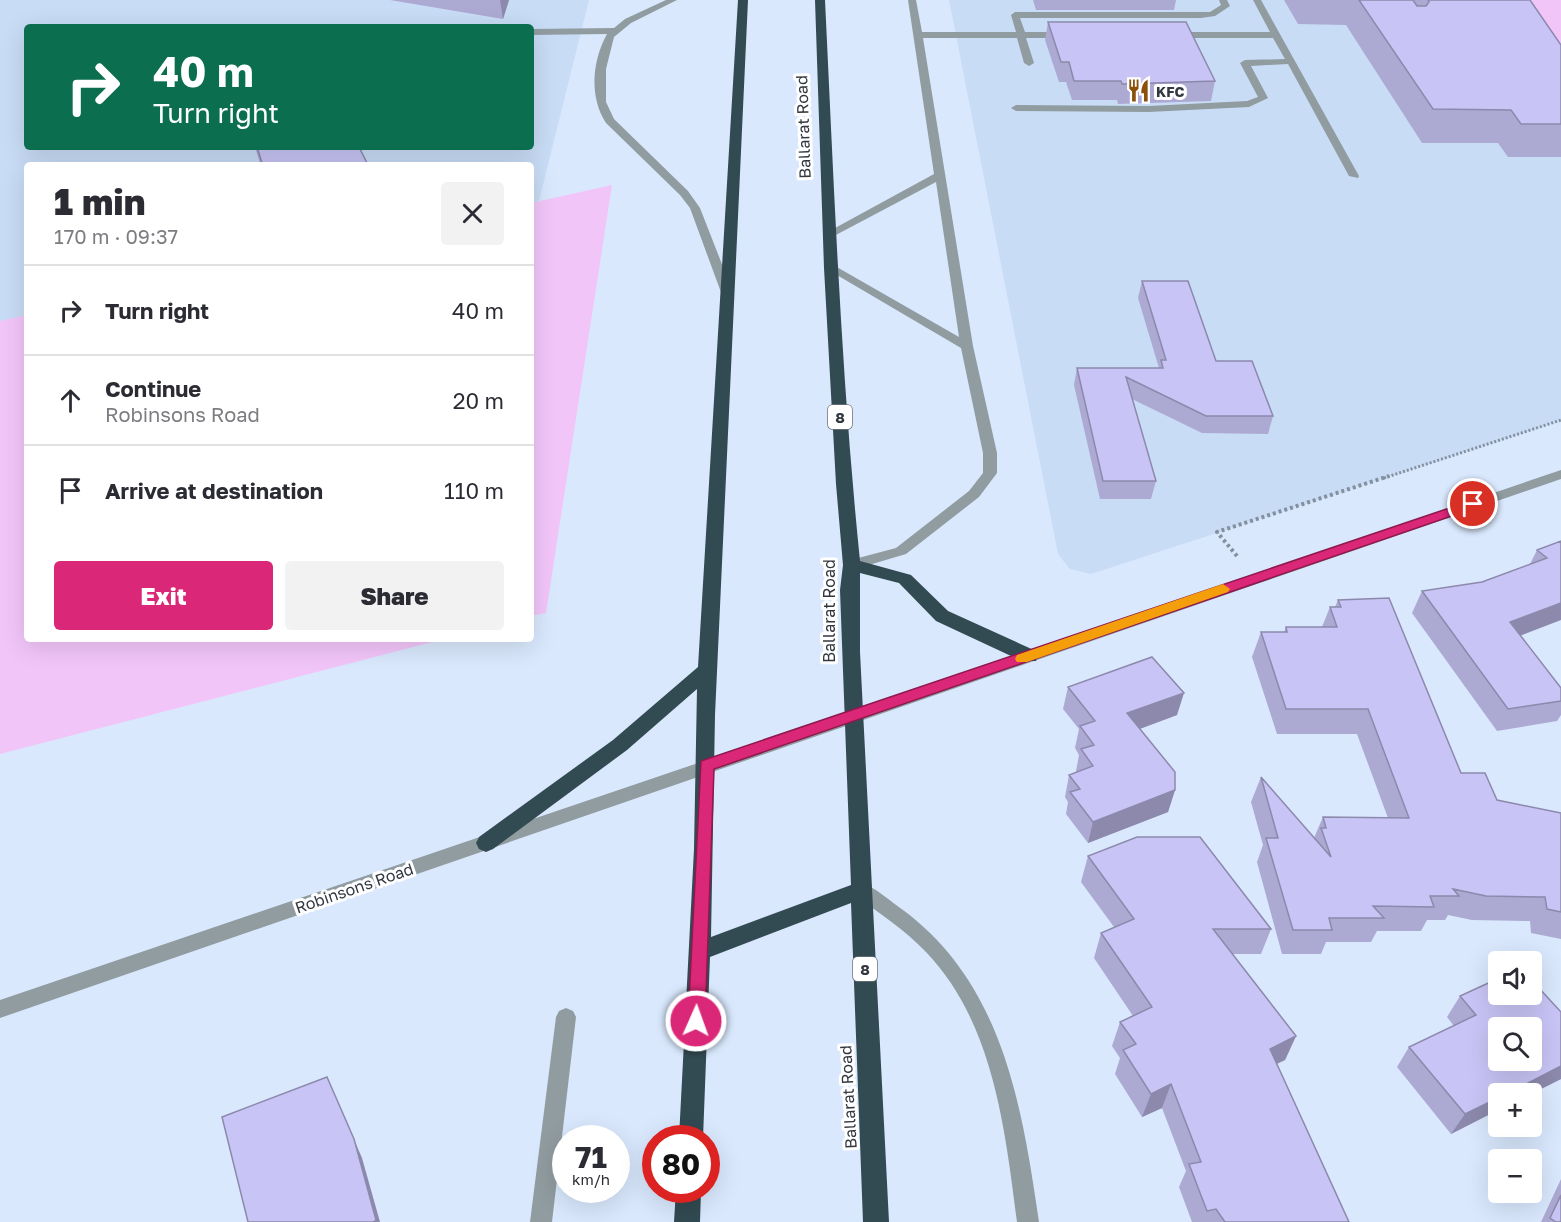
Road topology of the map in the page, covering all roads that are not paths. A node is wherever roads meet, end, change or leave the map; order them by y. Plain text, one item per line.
1 (673, 0) edge
2 (743, 0) edge
3 (820, 0) edge
4 (912, 0) edge
5 (1223, 0) edge
6 (1257, 0) edge
7 (534, 32) edge
8 (614, 32) junction
9 (918, 35) junction
10 (1019, 35) junction
11 (1078, 35) edge
12 (1160, 35) edge
13 (1277, 35) junction
14 (1292, 61) junction
15 (1029, 63) dead end
16 (1016, 108) dead end
17 (940, 175) junction
18 (1354, 176) dead end
19 (830, 234) junction
20 (831, 268) junction
21 (728, 295) junction
22 (967, 345) junction
23 (1561, 474) edge
24 (852, 565) junction
25 (1029, 656) junction
26 (709, 668) junction
27 (854, 715) junction
28 (706, 765) junction
29 (486, 843) junction
30 (861, 890) junction
31 (699, 951) junction
32 (0, 1009) edge
33 (566, 1017) dead end
34 (692, 1125) edge
35 (688, 1203) edge
36 (541, 1222) edge
37 (687, 1222) edge
38 (876, 1222) edge
39 (1028, 1222) edge

1 - 8 street
2 - 21 highway
3 - 19 highway, Ballarat Road / 8
4 - 9 street
5 - 10 street
6 - 13 street
7 - 8 street
8 - 21 street
9 - 10 street
9 - 17 street
10 - 11 street
10 - 15 street
12 - 13 street
13 - 14 street
14 - 16 street
14 - 18 street
17 - 19 street
17 - 22 street
19 - 20 highway, Ballarat Road / 8
20 - 22 street
20 - 24 highway, Ballarat Road / 8
21 - 26 highway
22 - 24 street
23 - 25 street
24 - 25 highway
24 - 27 highway, Ballarat Road / 8
25 - 27 street
26 - 28 highway
26 - 29 highway
27 - 28 street, Robinsons Road
27 - 30 highway, Ballarat Road / 8
28 - 29 street, Robinsons Road
28 - 31 highway
29 - 32 street, Robinsons Road
30 - 31 highway
30 - 38 highway, Ballarat Road / 8
30 - 39 street
31 - 34 highway
33 - 36 street
35 - 37 highway

